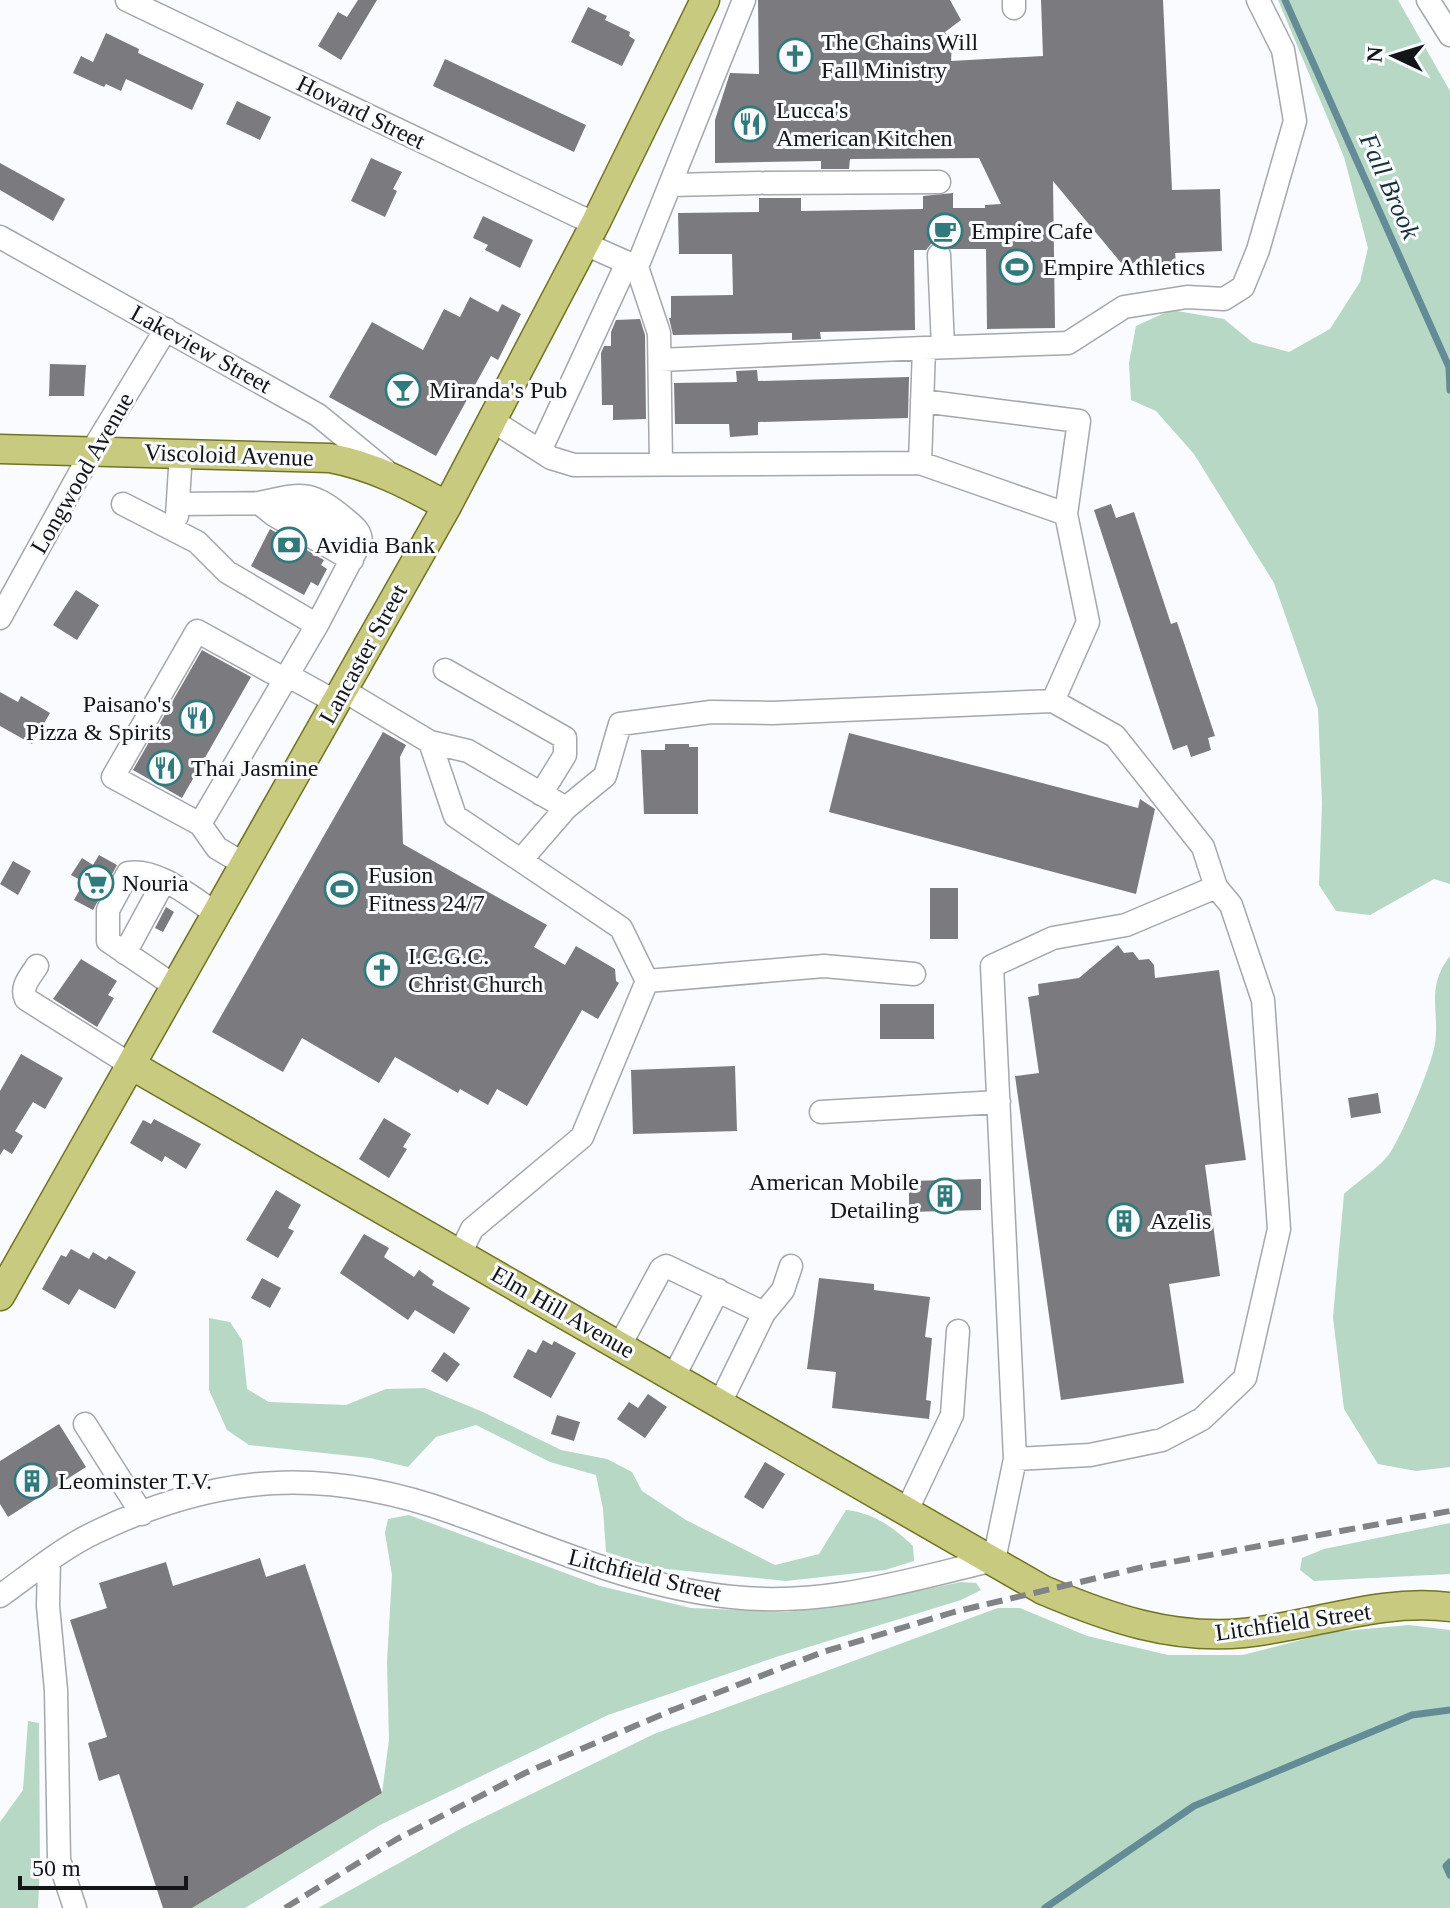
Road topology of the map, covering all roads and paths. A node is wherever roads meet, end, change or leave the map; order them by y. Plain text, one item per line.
1 (127, 0) edge
2 (705, 0) edge
3 (744, 0) edge
4 (1258, 0) edge
5 (1428, 0) edge
6 (1450, 35) edge
7 (939, 182) dead end
8 (670, 185) junction
9 (590, 233) junction
10 (0, 237) edge
11 (939, 255) dead end
12 (632, 265) junction
13 (166, 329) junction
14 (933, 348) junction
15 (660, 360) junction
16 (922, 401) junction
17 (493, 421) junction
18 (0, 449) edge
19 (92, 451) junction
20 (540, 451) junction
21 (181, 453) junction
22 (920, 463) junction
23 (661, 464) junction
24 (392, 476) junction
25 (259, 503) junction
26 (123, 504) dead end
27 (178, 504) junction
28 (447, 506) junction
29 (1066, 514) junction
30 (176, 531) junction
31 (357, 551) junction
32 (0, 618) edge
33 (317, 625) junction
34 (445, 670) dead end
35 (286, 677) junction
36 (339, 696) junction
37 (1053, 701) junction
38 (430, 742) junction
39 (541, 794) junction
40 (566, 808) junction
41 (200, 824) junction
42 (521, 860) junction
43 (244, 864) junction
44 (164, 881) junction
45 (1216, 887) junction
46 (217, 914) junction
47 (125, 953) junction
48 (37, 966) dead end
49 (914, 974) dead end
50 (647, 981) junction
51 (176, 987) junction
52 (131, 1065) junction
53 (999, 1102) junction
54 (821, 1112) dead end
55 (460, 1254) junction
56 (791, 1266) dead end
57 (718, 1290) junction
58 (0, 1296) edge
59 (764, 1313) junction
60 (958, 1331) dead end
61 (620, 1345) junction
62 (674, 1376) junction
63 (720, 1403) junction
64 (85, 1424) dead end
65 (1015, 1459) junction
66 (907, 1510) junction
67 (142, 1514) junction
68 (994, 1560) junction
69 (49, 1561) junction
70 (2, 1589) edge
71 (1450, 1607) edge
72 (75, 1908) edge

1 - 9 street, Howard Street
2 - 9 main road, Lancaster Street
3 - 8 street
4 - 14 street
5 - 6 street
7 - 8 street
8 - 12 street
9 - 12 street, Howard Street
9 - 17 main road, Lancaster Street
10 - 13 street, Lakeview Street
11 - 14 street
12 - 15 street
12 - 20 street
13 - 19 street, Longwood Avenue
13 - 24 street, Lakeview Street
14 - 15 street
14 - 16 street
15 - 23 street
16 - 22 street
16 - 29 street
17 - 20 street
17 - 28 main road, Lancaster Street
18 - 19 main road, Viscoloid Avenue
19 - 21 main road, Viscoloid Avenue
19 - 32 street, Longwood Avenue
20 - 23 street
21 - 24 main road, Viscoloid Avenue
21 - 27 street
22 - 23 street
22 - 29 street
24 - 28 main road, Viscoloid Avenue
25 - 27 street
25 - 31 street
25 - 31 street
26 - 30 street
27 - 30 street
28 - 36 main road, Lancaster Street
29 - 37 street
30 - 33 street
31 - 33 street
33 - 35 street
34 - 39 street
35 - 36 street
35 - 41 street
35 - 41 street
36 - 38 street
36 - 43 main road, Lancaster Street
37 - 40 street
37 - 45 street
38 - 39 street
38 - 42 street
39 - 40 street
40 - 42 street
41 - 43 street
42 - 50 street
43 - 46 main road, Lancaster Street
44 - 46 street
44 - 47 street
44 - 47 street
45 - 53 street
45 - 65 street
46 - 51 main road, Lancaster Street
47 - 51 street
48 - 52 street
49 - 50 street
50 - 55 street
51 - 52 main road, Lancaster Street
52 - 55 main road, Elm Hill Avenue
52 - 58 main road, Lancaster Street
53 - 54 street
53 - 65 street
55 - 61 main road, Elm Hill Avenue
56 - 59 street
57 - 59 street
57 - 61 street
57 - 62 street
59 - 63 street
60 - 66 street
61 - 62 main road, Elm Hill Avenue
62 - 63 main road, Elm Hill Avenue
63 - 66 main road, Elm Hill Avenue
64 - 67 street
65 - 68 street
66 - 68 main road, Elm Hill Avenue
67 - 68 street, Litchfield Street
67 - 69 street, Litchfield Street
68 - 71 main road, Litchfield Street
69 - 70 street, Litchfield Street
69 - 72 street

